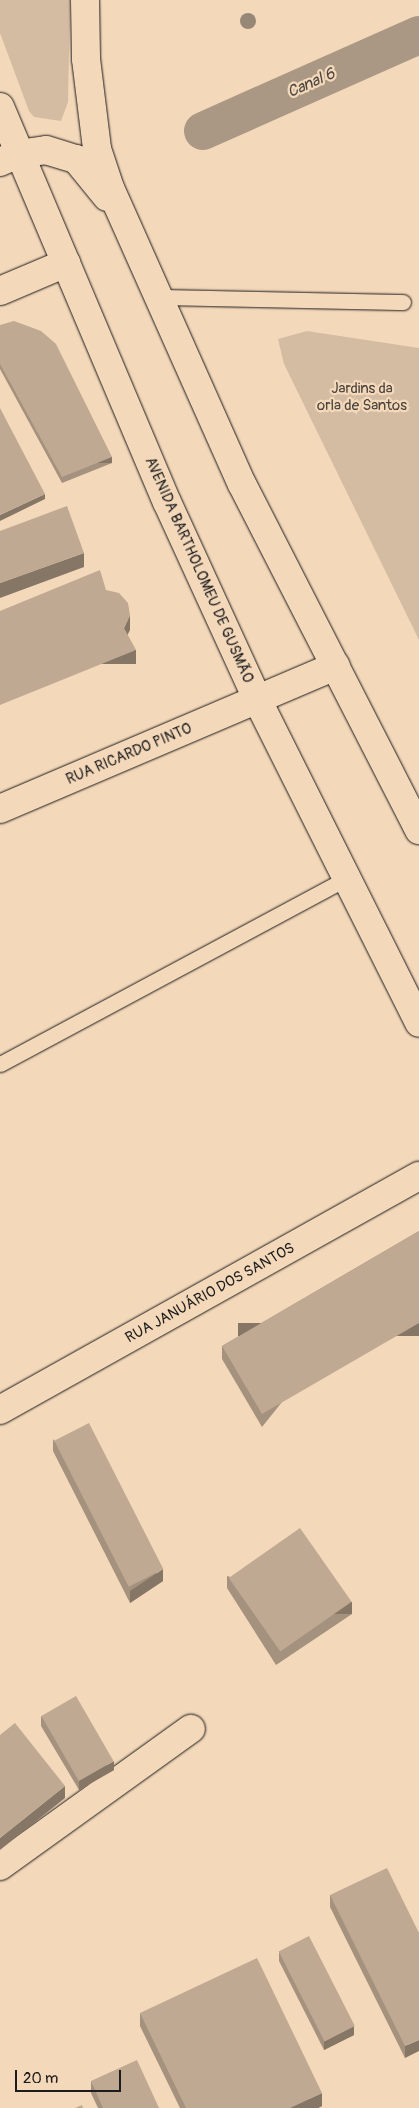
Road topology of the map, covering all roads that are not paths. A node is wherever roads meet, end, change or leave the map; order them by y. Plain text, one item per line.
1 (85, 0) edge
2 (0, 107) edge
3 (86, 154) junction
4 (9, 158) edge
5 (66, 263) junction
6 (0, 292) edge
7 (158, 297) junction
8 (403, 302) dead end
9 (336, 666) junction
10 (257, 699) junction
11 (0, 809) edge
12 (419, 830) edge
13 (347, 878) junction
14 (419, 1023) edge
15 (0, 1064) edge
16 (419, 1176) edge
17 (0, 1410) edge
18 (190, 1729) dead end
19 (0, 1866) edge

1 - 3 main road
2 - 4 main road, AVENIDA BARTHOLOMEU DE GUSMÃO
3 - 4 main road
3 - 7 main road
4 - 5 main road, AVENIDA BARTHOLOMEU DE GUSMÃO
5 - 6 main road
5 - 10 main road, AVENIDA BARTHOLOMEU DE GUSMÃO
7 - 8 lane
7 - 9 main road
9 - 10 main road, RUA RICARDO PINTO
9 - 12 main road
10 - 11 main road, RUA RICARDO PINTO
10 - 13 main road, AVENIDA BARTHOLOMEU DE GUSMÃO
13 - 14 main road, AVENIDA BARTHOLOMEU DE GUSMÃO
13 - 15 lane
16 - 17 main road, RUA JANUÁRIO DOS SANTOS
18 - 19 main road

